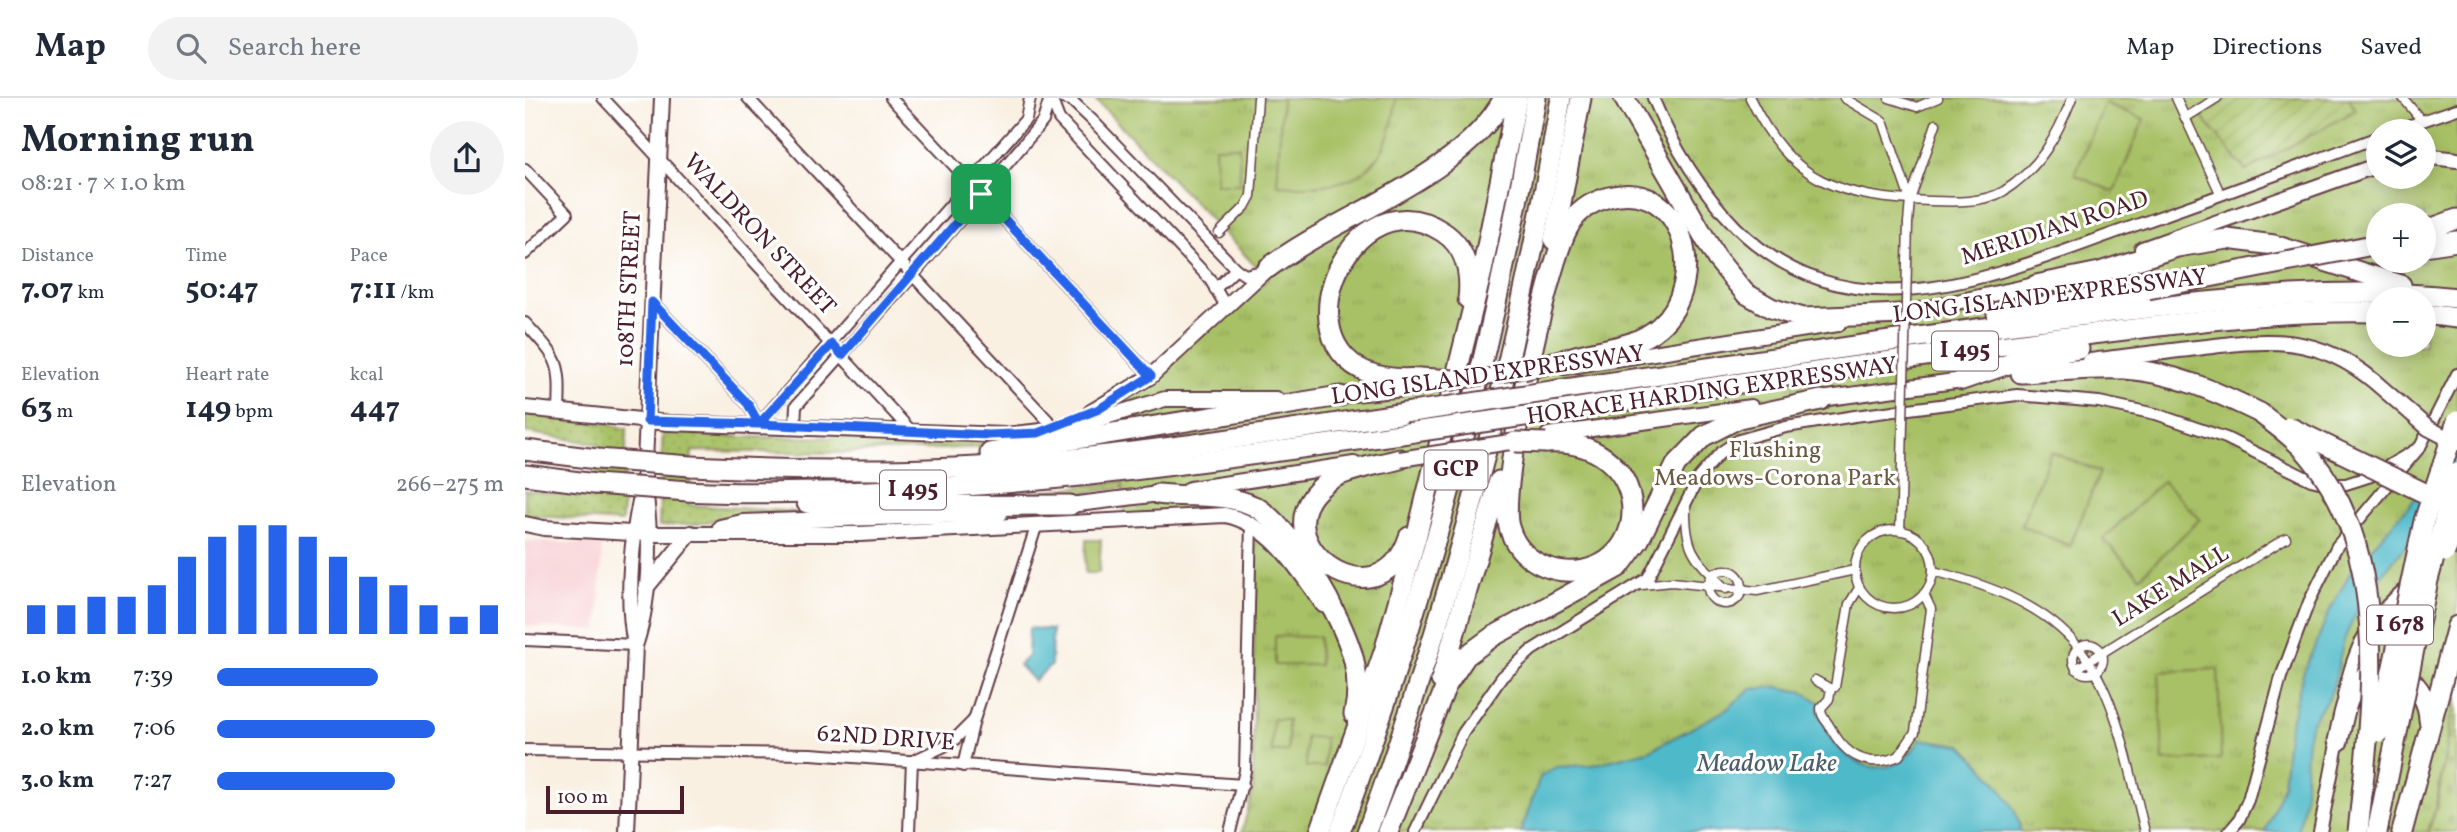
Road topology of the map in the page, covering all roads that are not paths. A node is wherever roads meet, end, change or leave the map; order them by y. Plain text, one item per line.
1 (603, 98) edge
2 (662, 98) edge
3 (748, 98) edge
4 (891, 98) edge
5 (1030, 98) edge
6 (1051, 98) edge
7 (1062, 98) edge
8 (1258, 98) edge
9 (1504, 98) edge
10 (1517, 98) edge
11 (1536, 98) edge
12 (1560, 98) edge
13 (1581, 98) edge
14 (1624, 98) edge
15 (1654, 98) edge
16 (1750, 98) edge
17 (1844, 98) edge
18 (1889, 98) edge
19 (1938, 98) edge
20 (2072, 98) edge
21 (2176, 98) edge
22 (2217, 98) edge
23 (2403, 98) edge
24 (2457, 109) edge
25 (2185, 118) junction
26 (2420, 119) edge
27 (2428, 119) edge
28 (1092, 120) junction
29 (1936, 124) dead end
30 (1076, 137) junction
31 (2366, 141) edge
32 (2436, 157) edge
33 (659, 158) junction
34 (2457, 160) edge
35 (525, 169) edge
36 (2366, 169) edge
37 (970, 183) junction
38 (981, 194) junction
39 (2221, 195) junction
40 (1910, 200) junction
41 (2457, 219) edge
42 (2436, 227) edge
43 (1219, 233) dead end
44 (2457, 241) edge
45 (2436, 244) edge
46 (2366, 246) edge
47 (525, 254) edge
48 (2366, 255) edge
49 (903, 262) junction
50 (1268, 268) junction
51 (1236, 270) junction
52 (914, 274) junction
53 (2199, 280) junction
54 (2036, 285) junction
55 (1549, 286) junction
56 (2377, 287) edge
57 (1215, 289) junction
58 (2366, 297) edge
59 (2457, 298) edge
60 (652, 302) junction
61 (2436, 306) edge
62 (1227, 308) junction
63 (2436, 310) edge
64 (2366, 313) edge
65 (1902, 314) junction
66 (2457, 318) edge
67 (2239, 319) junction
68 (525, 323) edge
69 (832, 344) junction
70 (842, 355) junction
71 (1781, 358) junction
72 (1565, 363) junction
73 (1523, 370) joint
74 (2021, 373) junction
75 (2457, 374) edge
76 (1151, 376) junction
77 (1962, 380) junction
78 (1418, 383) junction
79 (1454, 384) junction
80 (788, 393) junction
81 (1340, 396) junction
82 (1821, 400) junction
83 (796, 406) junction
84 (525, 408) edge
85 (559, 413) junction
86 (2260, 413) junction
87 (1518, 420) junction
88 (647, 421) junction
89 (2457, 421) edge
90 (759, 424) junction
91 (795, 426) junction
92 (1054, 427) junction
93 (912, 432) junction
94 (1038, 433) junction
95 (1547, 439) junction
96 (1514, 442) joint
97 (2457, 443) edge
98 (2420, 447) junction
99 (528, 450) edge
100 (1400, 459) junction
101 (1432, 467) junction
102 (917, 468) junction
103 (2457, 473) edge
104 (525, 475) edge
105 (2339, 484) junction
106 (719, 493) junction
107 (1159, 494) junction
108 (1686, 504) junction
109 (1070, 505) junction
110 (2457, 507) edge
111 (1251, 523) junction
112 (2356, 523) junction
113 (2457, 523) edge
114 (1037, 524) junction
115 (525, 526) edge
116 (1900, 531) junction
117 (691, 533) junction
118 (642, 534) junction
119 (2286, 538) dead end
120 (2457, 543) edge
121 (1855, 570) junction
122 (1933, 571) junction
123 (1712, 575) junction
124 (1641, 585) junction
125 (1707, 587) junction
126 (1859, 587) junction
127 (645, 589) junction
128 (1726, 589) junction
129 (1742, 590) junction
130 (1924, 594) junction
131 (2457, 626) edge
132 (2417, 633) junction
133 (525, 640) edge
134 (635, 645) junction
135 (2079, 647) junction
136 (1350, 648) junction
137 (2101, 652) junction
138 (2089, 660) junction
139 (2076, 669) junction
140 (2097, 672) junction
141 (1815, 680) dead end
142 (1835, 687) dead end
143 (974, 720) junction
144 (1428, 726) junction
145 (2338, 741) junction
146 (525, 750) edge
147 (2423, 752) junction
148 (631, 753) junction
149 (912, 761) junction
150 (963, 765) junction
151 (1243, 785) junction
152 (1332, 795) junction
153 (627, 832) edge
154 (909, 832) edge
155 (1230, 832) edge
156 (1321, 832) edge
157 (1340, 832) edge
158 (1367, 832) edge
159 (1388, 832) edge
160 (1415, 832) edge
161 (2145, 832) edge
162 (2228, 832) edge
163 (2320, 832) edge
164 (2359, 832) edge
165 (2377, 832) edge
166 (2402, 832) edge

1 - 33 street, WALDRON STREET
2 - 33 main road, 108TH STREET
3 - 49 street
4 - 37 street
5 - 37 street
6 - 30 street
6 - 38 street
7 - 28 street
8 - 43 street
9 - 50 highway
10 - 79 highway
11 - 157 highway, GCP
12 - 158 highway, GCP
13 - 55 highway
14 - 65 highway
15 - 39 street, MERIDIAN ROAD
16 - 40 street
17 - 40 street
18 - 19 street
20 - 40 street
21 - 25 street
22 - 25 street
23 - 26 street
24 - 27 street
25 - 39 street
28 - 30 street
28 - 51 street
29 - 40 street
30 - 57 street
31 - 39 street, MERIDIAN ROAD
32 - 34 main road
33 - 60 main road, 108TH STREET
33 - 69 street, WALDRON STREET
35 - 47 street
36 - 54 main road, HORACE HARDING EXPRESSWAY
37 - 38 street
37 - 49 street
38 - 52 street
38 - 76 street
40 - 116 street, bridge
41 - 42 highway
44 - 45 highway
46 - 53 highway, bridge
48 - 53 highway, bridge
49 - 52 street
49 - 69 street
50 - 51 street
50 - 62 main road
51 - 57 street
52 - 70 street
52 - 92 street
53 - 71 highway, bridge
54 - 56 highway
54 - 65 main road, HORACE HARDING EXPRESSWAY
55 - 72 highway
55 - 87 highway
57 - 62 street
58 - 71 highway, LONG ISLAND EXPRESSWAY / I 495
59 - 61 highway, LONG ISLAND EXPRESSWAY / I 495
60 - 88 main road, 108TH STREET
60 - 90 street
62 - 76 main road
63 - 66 highway, LONG ISLAND EXPRESSWAY / I 495
64 - 67 highway, LONG ISLAND EXPRESSWAY / I 495
65 - 72 main road, HORACE HARDING EXPRESSWAY
67 - 77 highway
67 - 106 highway, LONG ISLAND EXPRESSWAY / I 495, bridge
68 - 85 street
69 - 70 street, WALDRON STREET
69 - 80 street
70 - 83 street
70 - 93 street, WALDRON STREET
71 - 102 highway, LONG ISLAND EXPRESSWAY / I 495, bridge
72 - 73 highway, bridge
73 - 79 main road, HORACE HARDING EXPRESSWAY, bridge
74 - 77 main road, HORACE HARDING EXPRESSWAY
74 - 86 highway
74 - 97 main road, HORACE HARDING EXPRESSWAY, bridge
75 - 98 street
76 - 92 main road
77 - 82 main road, HORACE HARDING EXPRESSWAY
78 - 79 highway, bridge
78 - 79 highway
78 - 81 main road
79 - 101 highway
80 - 83 street
80 - 90 street
81 - 94 main road
81 - 102 highway
82 - 95 main road, HORACE HARDING EXPRESSWAY
82 - 144 highway
83 - 91 street
84 - 85 main road
85 - 88 main road
86 - 110 highway, bridge
86 - 164 highway, bridge
87 - 95 highway
87 - 144 highway
88 - 90 main road
88 - 118 main road, 108TH STREET
89 - 164 highway, I 678, bridge
90 - 91 main road
91 - 93 main road
92 - 94 main road
93 - 94 main road
95 - 96 highway, bridge
96 - 100 main road, HORACE HARDING EXPRESSWAY, bridge
98 - 105 street
98 - 112 street
99 - 102 highway, LONG ISLAND EXPRESSWAY / I 495, bridge
100 - 101 highway
100 - 107 main road, HORACE HARDING EXPRESSWAY
101 - 152 highway
103 - 132 highway, I 678, bridge
104 - 106 highway, LONG ISLAND EXPRESSWAY / I 495, bridge
105 - 108 street
105 - 112 street
106 - 109 highway
107 - 109 main road, HORACE HARDING EXPRESSWAY
107 - 136 highway
108 - 123 street
108 - 124 street
109 - 117 main road, HORACE HARDING EXPRESSWAY
111 - 114 main road
111 - 136 main road
111 - 151 street
112 - 162 street
113 - 132 highway, bridge
114 - 117 main road
114 - 143 street
115 - 118 main road
116 - 121 street
116 - 122 street
117 - 118 main road
117 - 127 main road
118 - 127 main road, 108TH STREET
118 - 134 main road, 108TH STREET
119 - 137 street, LAKE MALL
120 - 145 street
121 - 126 street
121 - 129 street
122 - 130 street
122 - 135 street
123 - 125 street
123 - 128 street
123 - 129 street
124 - 125 street
124 - 160 street
125 - 128 street
125 - 129 street
126 - 130 street
126 - 142 street
127 - 134 main road, 108TH STREET
128 - 129 street
130 - 141 street
131 - 147 highway
132 - 165 highway, I 678, bridge
133 - 134 street
134 - 148 main road, 108TH STREET
135 - 137 street
135 - 138 street
135 - 139 street
136 - 152 highway
137 - 138 street, LAKE MALL
137 - 140 street
138 - 139 street, LAKE MALL
138 - 140 street
139 - 140 street
140 - 161 street
143 - 149 street
143 - 150 street
144 - 159 highway
145 - 147 highway
145 - 163 street
146 - 148 street, 62ND DRIVE
147 - 166 highway
148 - 149 street, 62ND DRIVE
148 - 153 main road, 108TH STREET
149 - 150 street, 62ND DRIVE
149 - 154 street
150 - 151 street, 62ND DRIVE
151 - 155 street
152 - 156 highway

